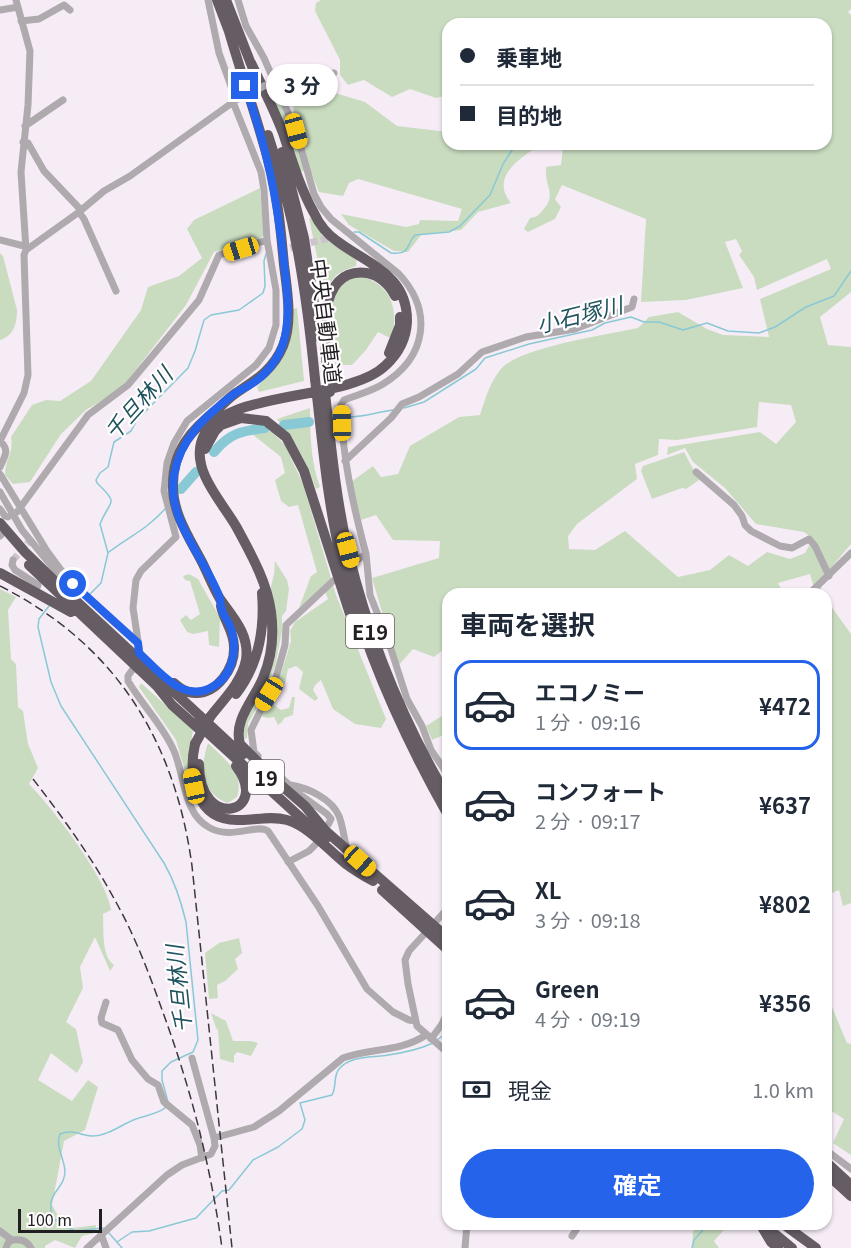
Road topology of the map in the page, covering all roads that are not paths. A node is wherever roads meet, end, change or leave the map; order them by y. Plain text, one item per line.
1 (208, 0) edge
2 (217, 0) edge
3 (226, 0) edge
4 (238, 0) edge
5 (17, 4) edge
6 (0, 10) edge
7 (70, 10) dead end
8 (21, 21) junction
9 (228, 28) junction
10 (251, 63) junction
11 (334, 73) dead end
12 (273, 82) junction
13 (63, 100) dead end
14 (236, 100) junction
15 (25, 126) junction
16 (23, 142) junction
17 (80, 211) junction
18 (346, 231) junction
19 (339, 236) tunnel mouth
20 (0, 240) edge
21 (267, 240) junction
22 (25, 248) junction
23 (116, 291) dead end
24 (634, 299) dead end
25 (322, 377) junction
26 (324, 394) junction
27 (208, 417) junction
28 (0, 441) edge
29 (345, 461) junction
30 (0, 467) edge
31 (696, 472) dead end
32 (0, 474) edge
33 (207, 478) junction
34 (0, 492) edge
35 (0, 509) edge
36 (19, 510) junction
37 (4, 520) edge
38 (0, 535) edge
39 (851, 553) edge
40 (366, 554) junction
41 (13, 560) dead end
42 (357, 560) dead end
43 (0, 573) edge
44 (260, 575) junction
45 (829, 576) junction
46 (333, 581) dead end
47 (38, 585) junction
48 (816, 588) edge
49 (219, 597) junction
50 (88, 617) junction
51 (138, 656) junction
52 (156, 685) junction
53 (383, 688) junction
54 (213, 719) junction
55 (198, 745) junction
56 (442, 766) edge
57 (289, 784) junction
58 (442, 787) edge
59 (442, 805) edge
60 (326, 827) junction
61 (315, 845) dead end
62 (347, 849) junction
63 (288, 861) junction
64 (373, 881) junction
65 (442, 915) edge
66 (431, 928) junction
67 (442, 934) edge
68 (442, 942) edge
69 (106, 1002) dead end
70 (415, 1021) junction
71 (442, 1024) edge
72 (432, 1039) junction
73 (442, 1048) edge
74 (192, 1058) dead end
75 (214, 1138) junction
76 (832, 1155) edge
77 (202, 1158) junction
78 (832, 1168) edge
79 (851, 1169) edge
80 (832, 1179) edge
81 (851, 1185) edge
82 (851, 1196) edge
83 (466, 1230) edge
84 (576, 1230) edge
85 (765, 1230) edge
86 (770, 1230) edge
87 (783, 1230) edge
88 (791, 1230) edge
89 (0, 1231) edge
90 (102, 1234) junction
91 (572, 1236) dead end
92 (12, 1240) junction
93 (6, 1248) edge
94 (31, 1248) edge
95 (87, 1248) edge
96 (106, 1248) edge
97 (465, 1248) edge
98 (778, 1248) edge
99 (792, 1248) edge
100 (804, 1248) edge
101 (816, 1248) edge

1 - 14 street
2 - 9 highway, 中央自動車道 / E19
3 - 10 highway, 中央自動車道 / E19
4 - 12 street
5 - 6 street
5 - 8 street
7 - 8 street
8 - 15 street
9 - 25 highway, 中央自動車道 / E19
9 - 27 highway
10 - 25 highway, 中央自動車道 / E19
10 - 33 highway
11 - 12 street
12 - 14 street, bridge
12 - 18 street
13 - 15 street
14 - 17 street
14 - 21 street
15 - 16 street
16 - 17 street
16 - 22 street
17 - 22 street
17 - 23 street
18 - 19 street
18 - 29 street
20 - 22 street
21 - 36 street
21 - 51 street
22 - 28 street
24 - 29 street
25 - 26 highway, 中央自動車道 / E19
25 - 27 highway
26 - 53 highway, 中央自動車道 / E19
26 - 58 highway, 中央自動車道 / E19
27 - 49 highway
28 - 30 street
29 - 40 street
31 - 45 street
32 - 36 street
33 - 44 highway
33 - 53 highway
34 - 50 street
35 - 37 street
36 - 51 street
37 - 50 highway, 19
38 - 47 highway
39 - 45 street
40 - 42 street
40 - 56 street
41 - 47 street
43 - 47 highway
44 - 54 highway
44 - 60 highway
45 - 48 street
46 - 57 street
47 - 50 highway
49 - 51 highway
49 - 54 highway
50 - 51 highway, 19
50 - 51 highway, 19
51 - 52 highway, 19
51 - 60 highway, 19
51 - 63 street
52 - 55 highway
52 - 64 highway, 19
53 - 59 highway, 中央自動車道 / E19
54 - 55 highway
55 - 64 highway
57 - 60 street
57 - 62 street
60 - 62 highway, 19
61 - 63 street
62 - 66 highway, 19
63 - 70 street
64 - 66 highway, 19
65 - 66 street
66 - 67 highway, 19
66 - 68 highway, 19
66 - 70 street
69 - 77 street
70 - 72 street
71 - 72 street
72 - 73 street
72 - 75 street
74 - 75 street
75 - 77 street
76 - 79 street
77 - 90 street
78 - 81 highway
80 - 82 highway
83 - 97 street
84 - 91 street
85 - 98 highway
86 - 99 highway
87 - 100 highway
88 - 101 highway
89 - 92 street
90 - 95 street
90 - 96 street
92 - 93 street
92 - 94 street

